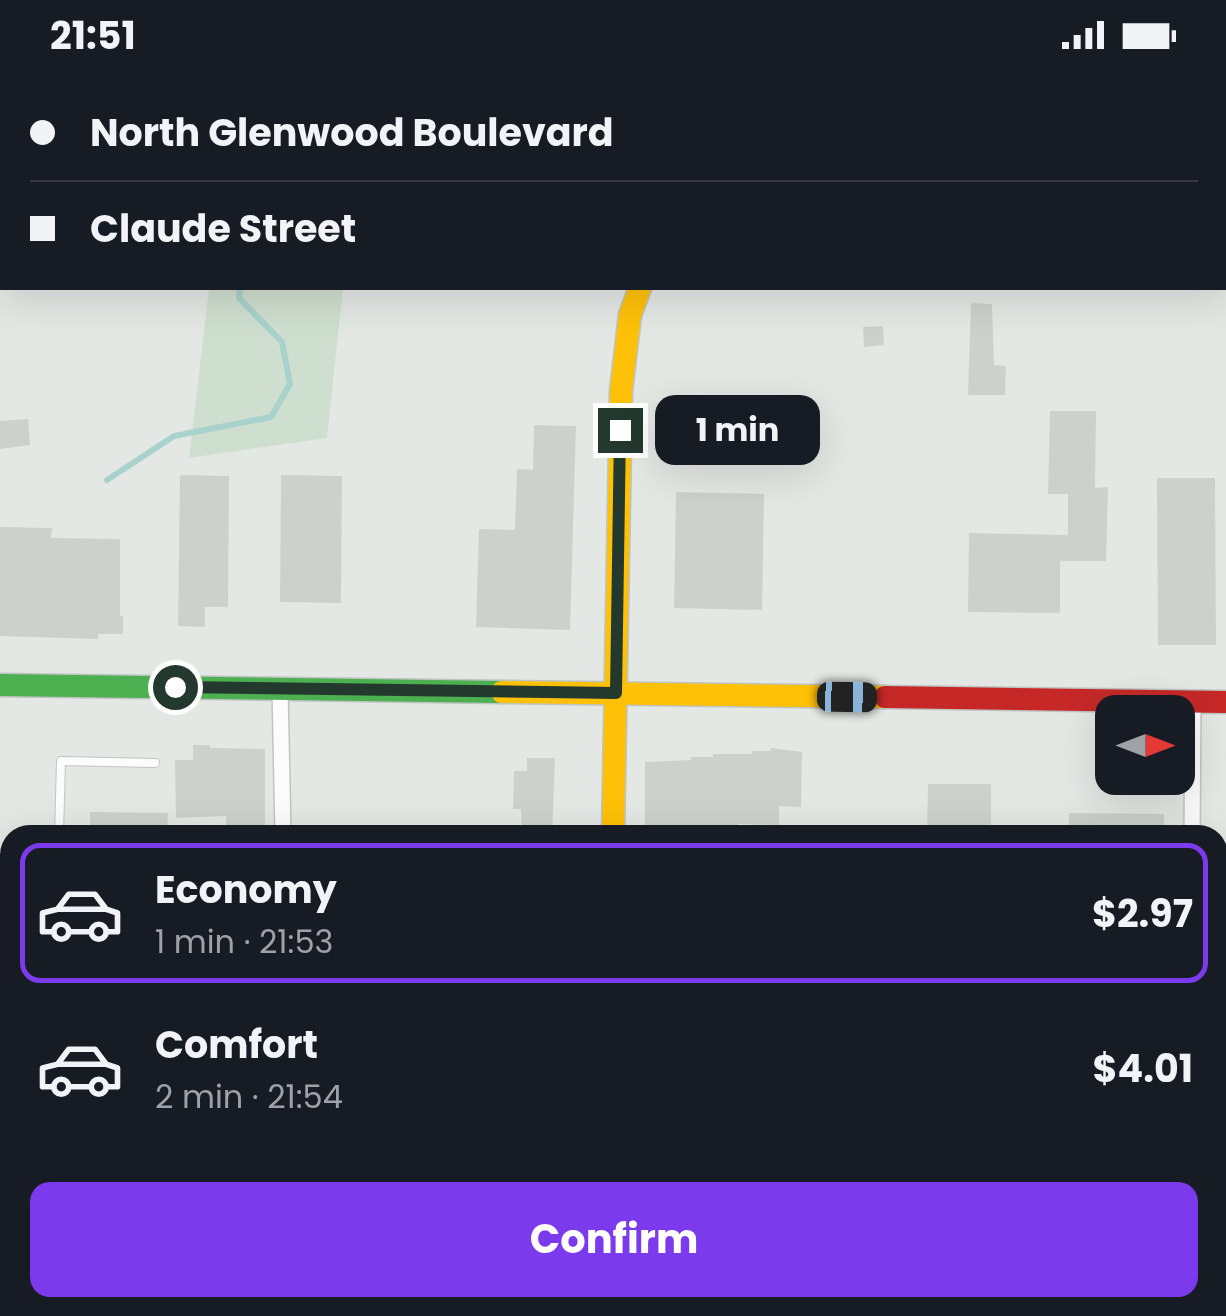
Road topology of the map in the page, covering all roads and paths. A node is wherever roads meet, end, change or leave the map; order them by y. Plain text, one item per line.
1 (639, 290) edge
2 (0, 685) edge
3 (280, 688) junction
4 (616, 693) junction
5 (1095, 700) edge
6 (1195, 702) edge
7 (1226, 702) edge
8 (156, 763) dead end
9 (1192, 795) edge
10 (59, 825) edge
11 (283, 825) edge
12 (614, 825) edge
13 (1192, 825) edge

1 - 4 main road
2 - 3 main road
3 - 4 main road
3 - 11 street
4 - 5 main road
4 - 12 main road
6 - 7 main road
8 - 10 lane
9 - 13 street

